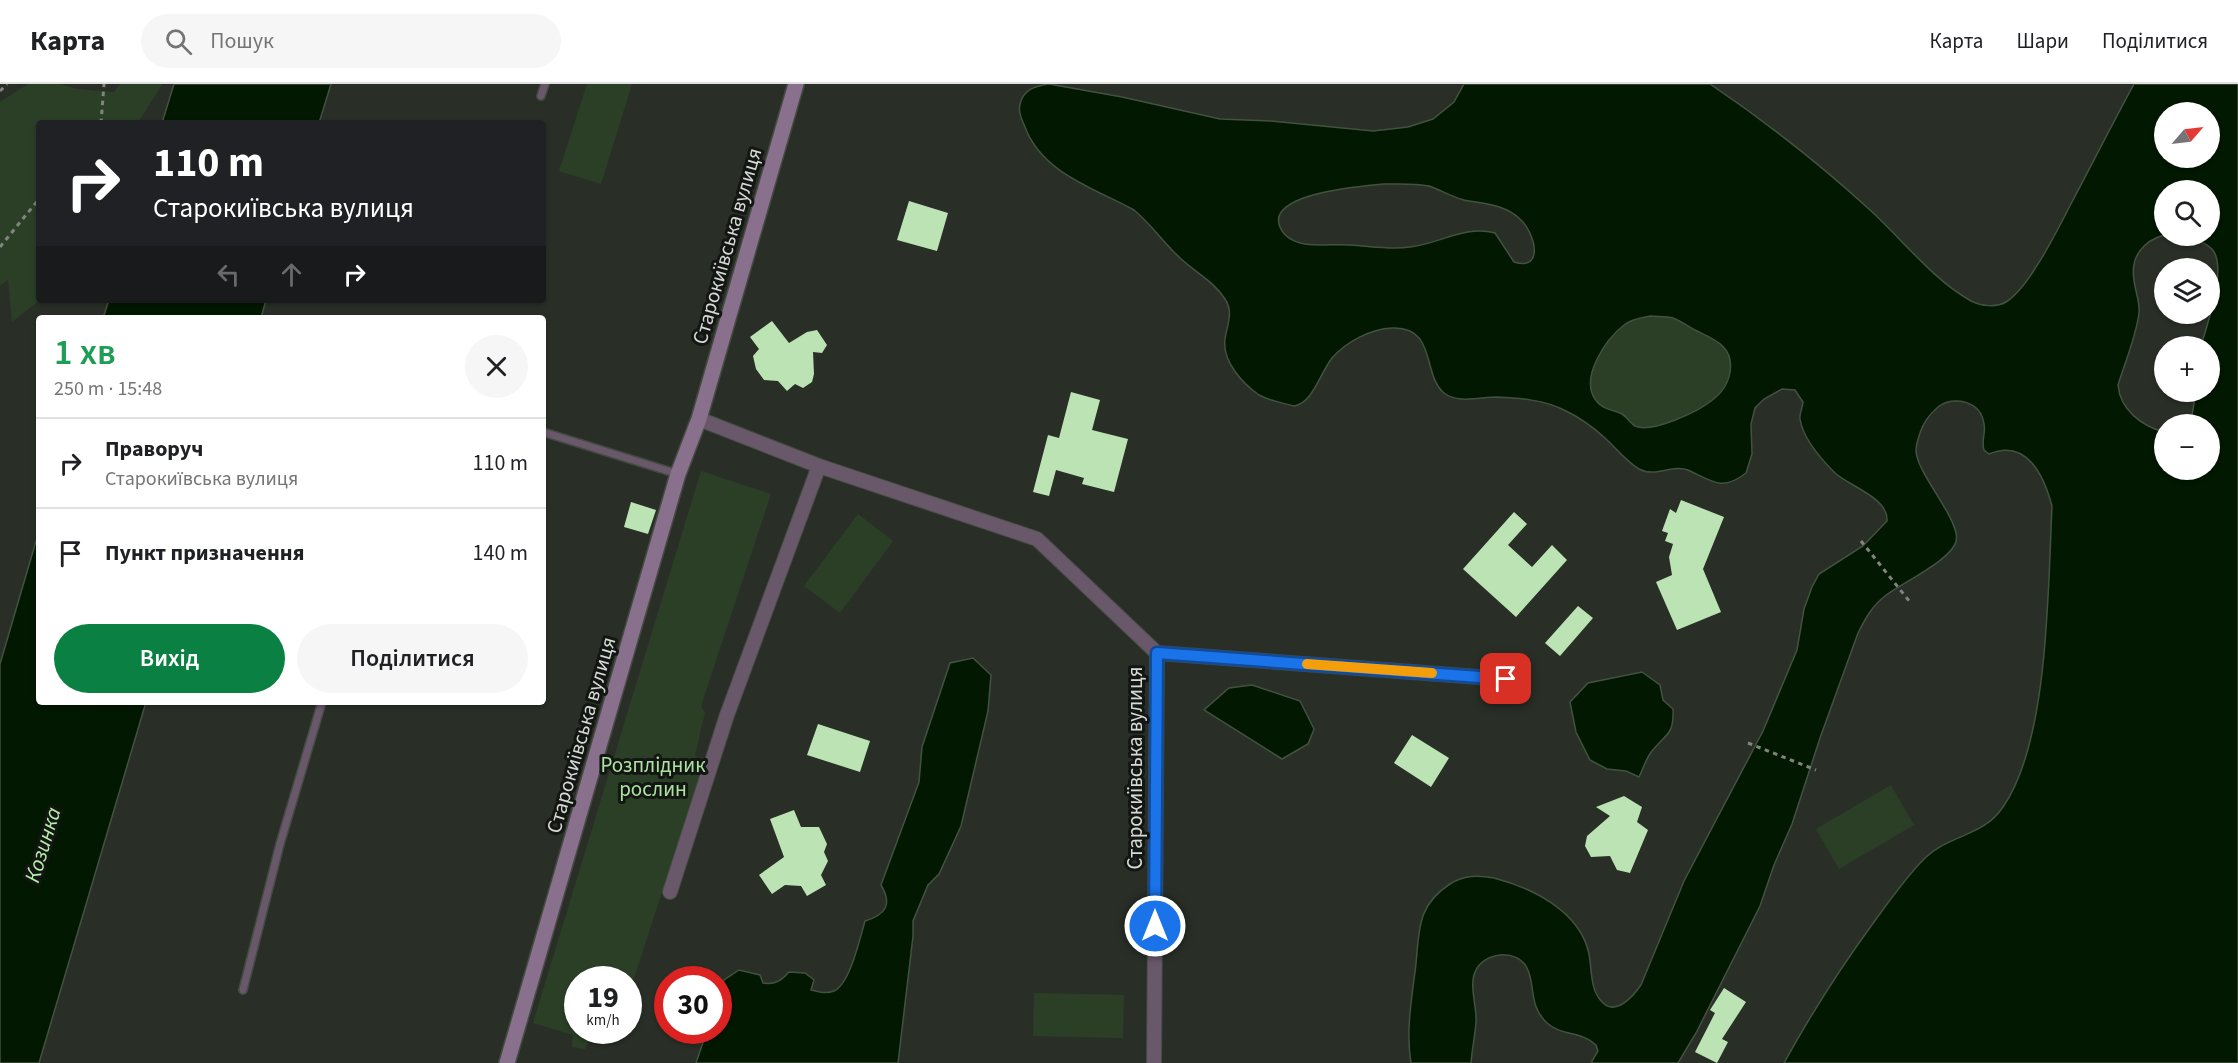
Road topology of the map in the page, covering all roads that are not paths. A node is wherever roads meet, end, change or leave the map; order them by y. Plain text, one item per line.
1 (545, 84) edge
2 (796, 84) edge
3 (542, 96) dead end
4 (699, 419) junction
5 (546, 433) edge
6 (819, 466) junction
7 (678, 474) junction
8 (1157, 653) junction
9 (1506, 679) dead end
10 (321, 705) edge
11 (670, 892) dead end
12 (243, 990) dead end
13 (507, 1063) edge
14 (1154, 1063) edge

1 - 3 lane
2 - 4 street, Старокиївська вулиця
4 - 6 street, Старокиївська вулиця
4 - 7 street, Старокиївська вулиця
5 - 7 lane
6 - 8 street, Старокиївська вулиця
6 - 11 street
7 - 13 street, Старокиївська вулиця
8 - 9 street, Старокиївська вулиця
8 - 14 street, Старокиївська вулиця
10 - 12 lane

